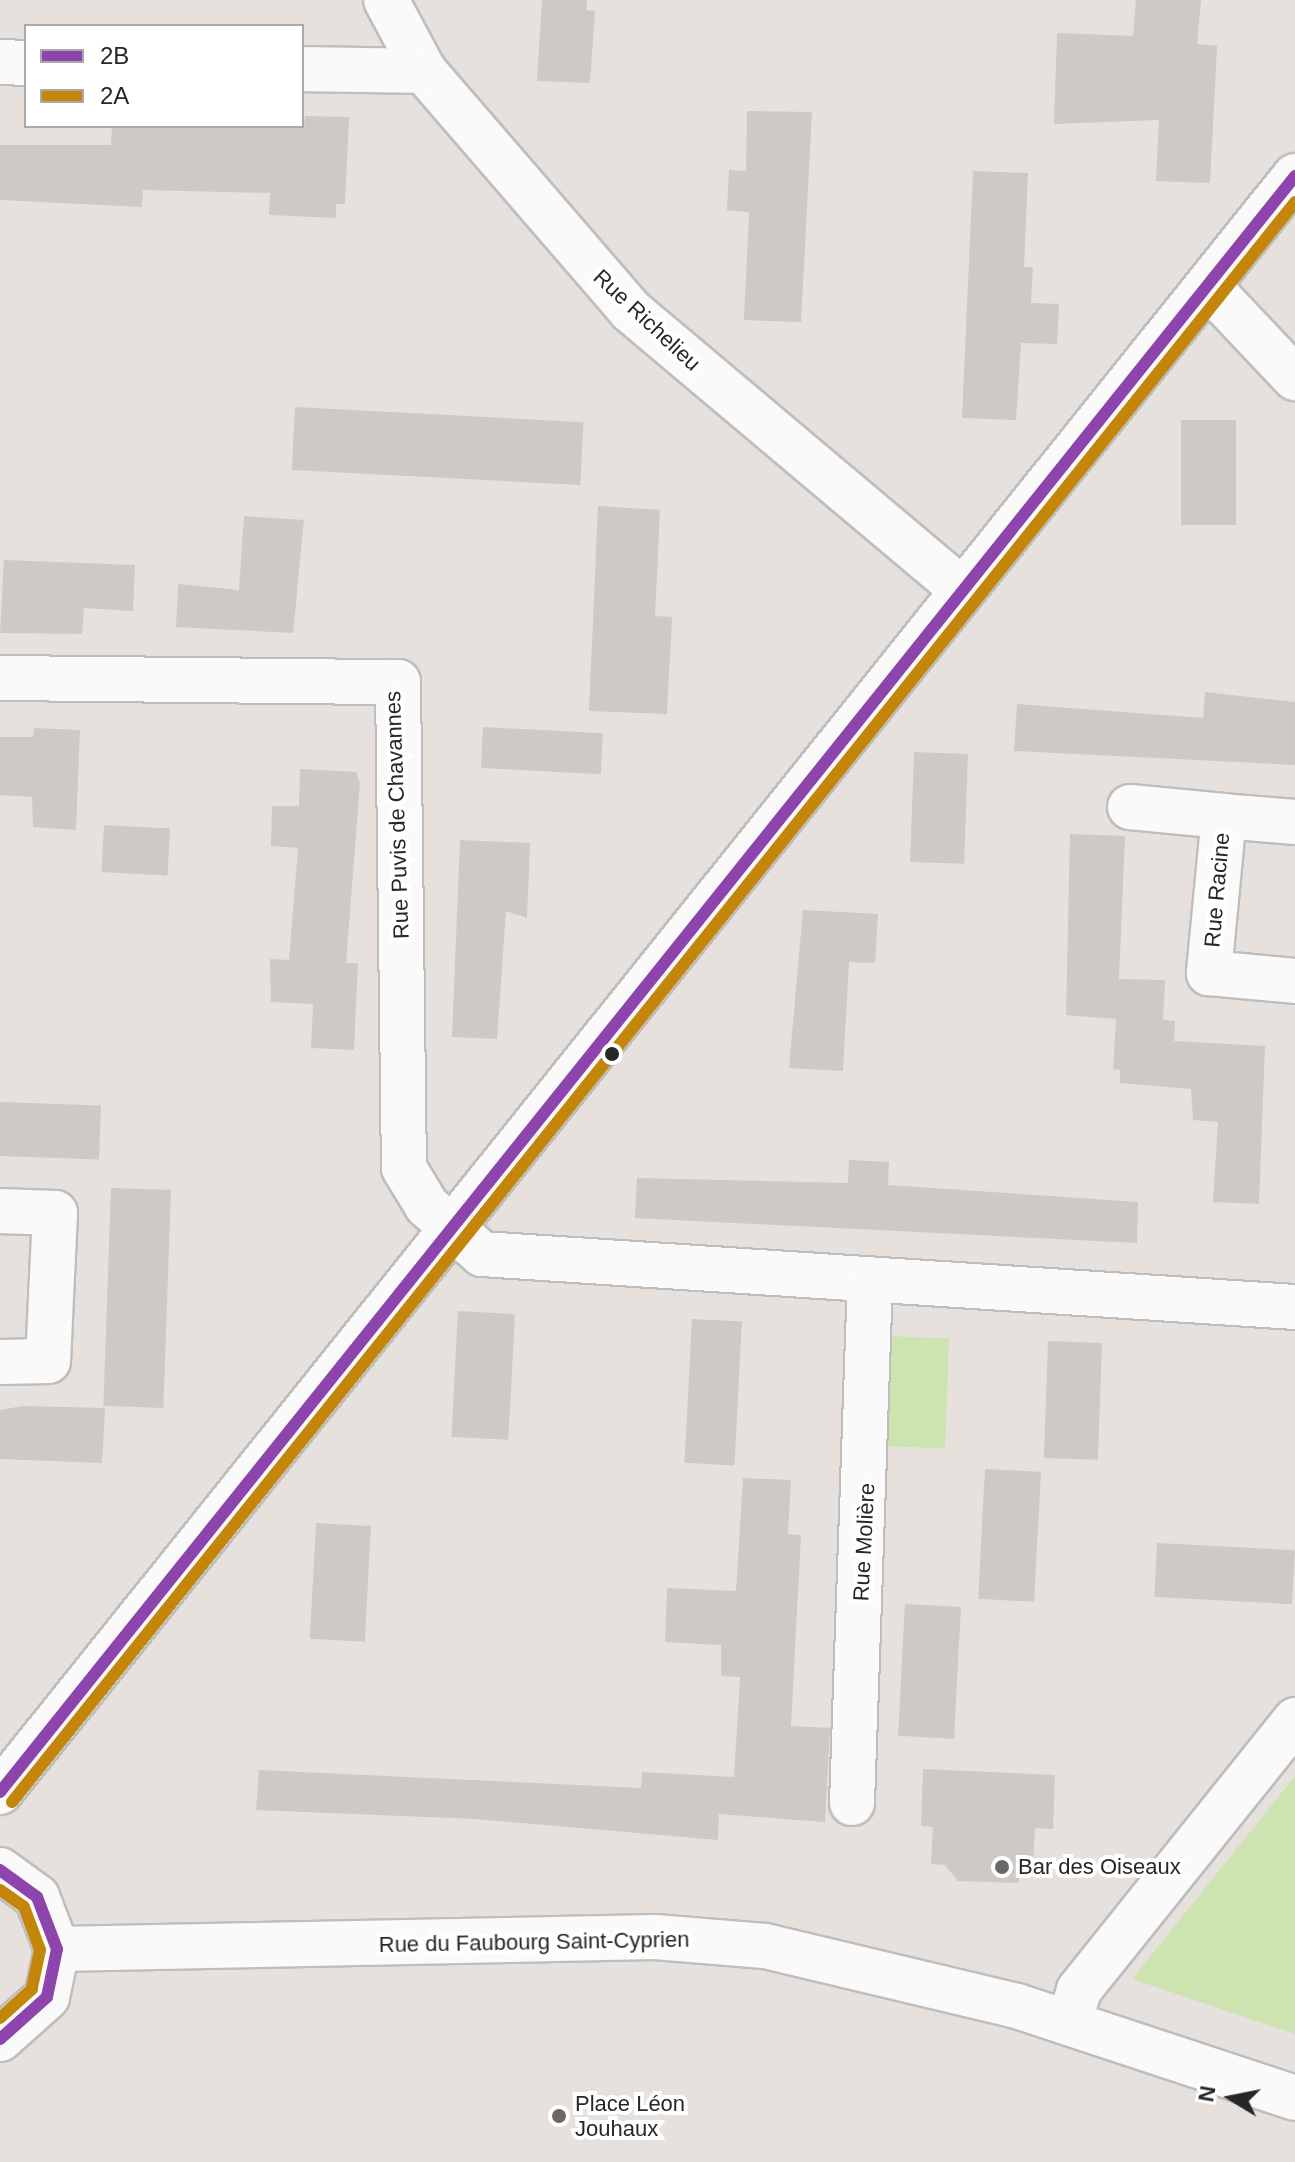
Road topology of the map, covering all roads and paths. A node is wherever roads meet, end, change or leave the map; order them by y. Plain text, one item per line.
1 (386, 0) edge
2 (0, 62) edge
3 (24, 63) edge
4 (304, 69) edge
5 (424, 71) junction
6 (1295, 176) edge
7 (1208, 286) junction
8 (1295, 378) edge
9 (962, 590) junction
10 (0, 678) edge
11 (1130, 807) dead end
12 (1224, 816) junction
13 (1295, 822) edge
14 (1295, 981) edge
15 (0, 1211) edge
16 (452, 1228) junction
17 (870, 1280) junction
18 (1295, 1307) edge
19 (0, 1362) edge
20 (1295, 1720) edge
21 (0, 1792) edge
22 (852, 1803) dead end
23 (0, 1870) edge
24 (57, 1949) junction
25 (1069, 2023) junction
26 (0, 2039) edge
27 (1231, 2082) junction
28 (1295, 2098) edge
29 (1295, 2118) edge

1 - 5 street, Rue Richelieu
2 - 3 street
4 - 5 street
5 - 9 street, Rue Richelieu
6 - 7 street
7 - 8 street
7 - 9 street
9 - 16 street
10 - 16 street, Rue Puvis de Chavannes
11 - 12 street, Rue Racine
12 - 13 street, Rue Racine
12 - 14 street, Rue Racine
15 - 19 street
16 - 17 street
16 - 21 street
17 - 18 street
17 - 22 street, Rue Molière
20 - 25 street
23 - 24 street
24 - 25 street, Rue du Faubourg Saint-Cyprien
24 - 26 street
25 - 27 street, Rue du Faubourg Saint-Cyprien
27 - 28 street, Rue du Faubourg Saint-Cyprien
27 - 29 street, Rue du Faubourg Saint-Cyprien

